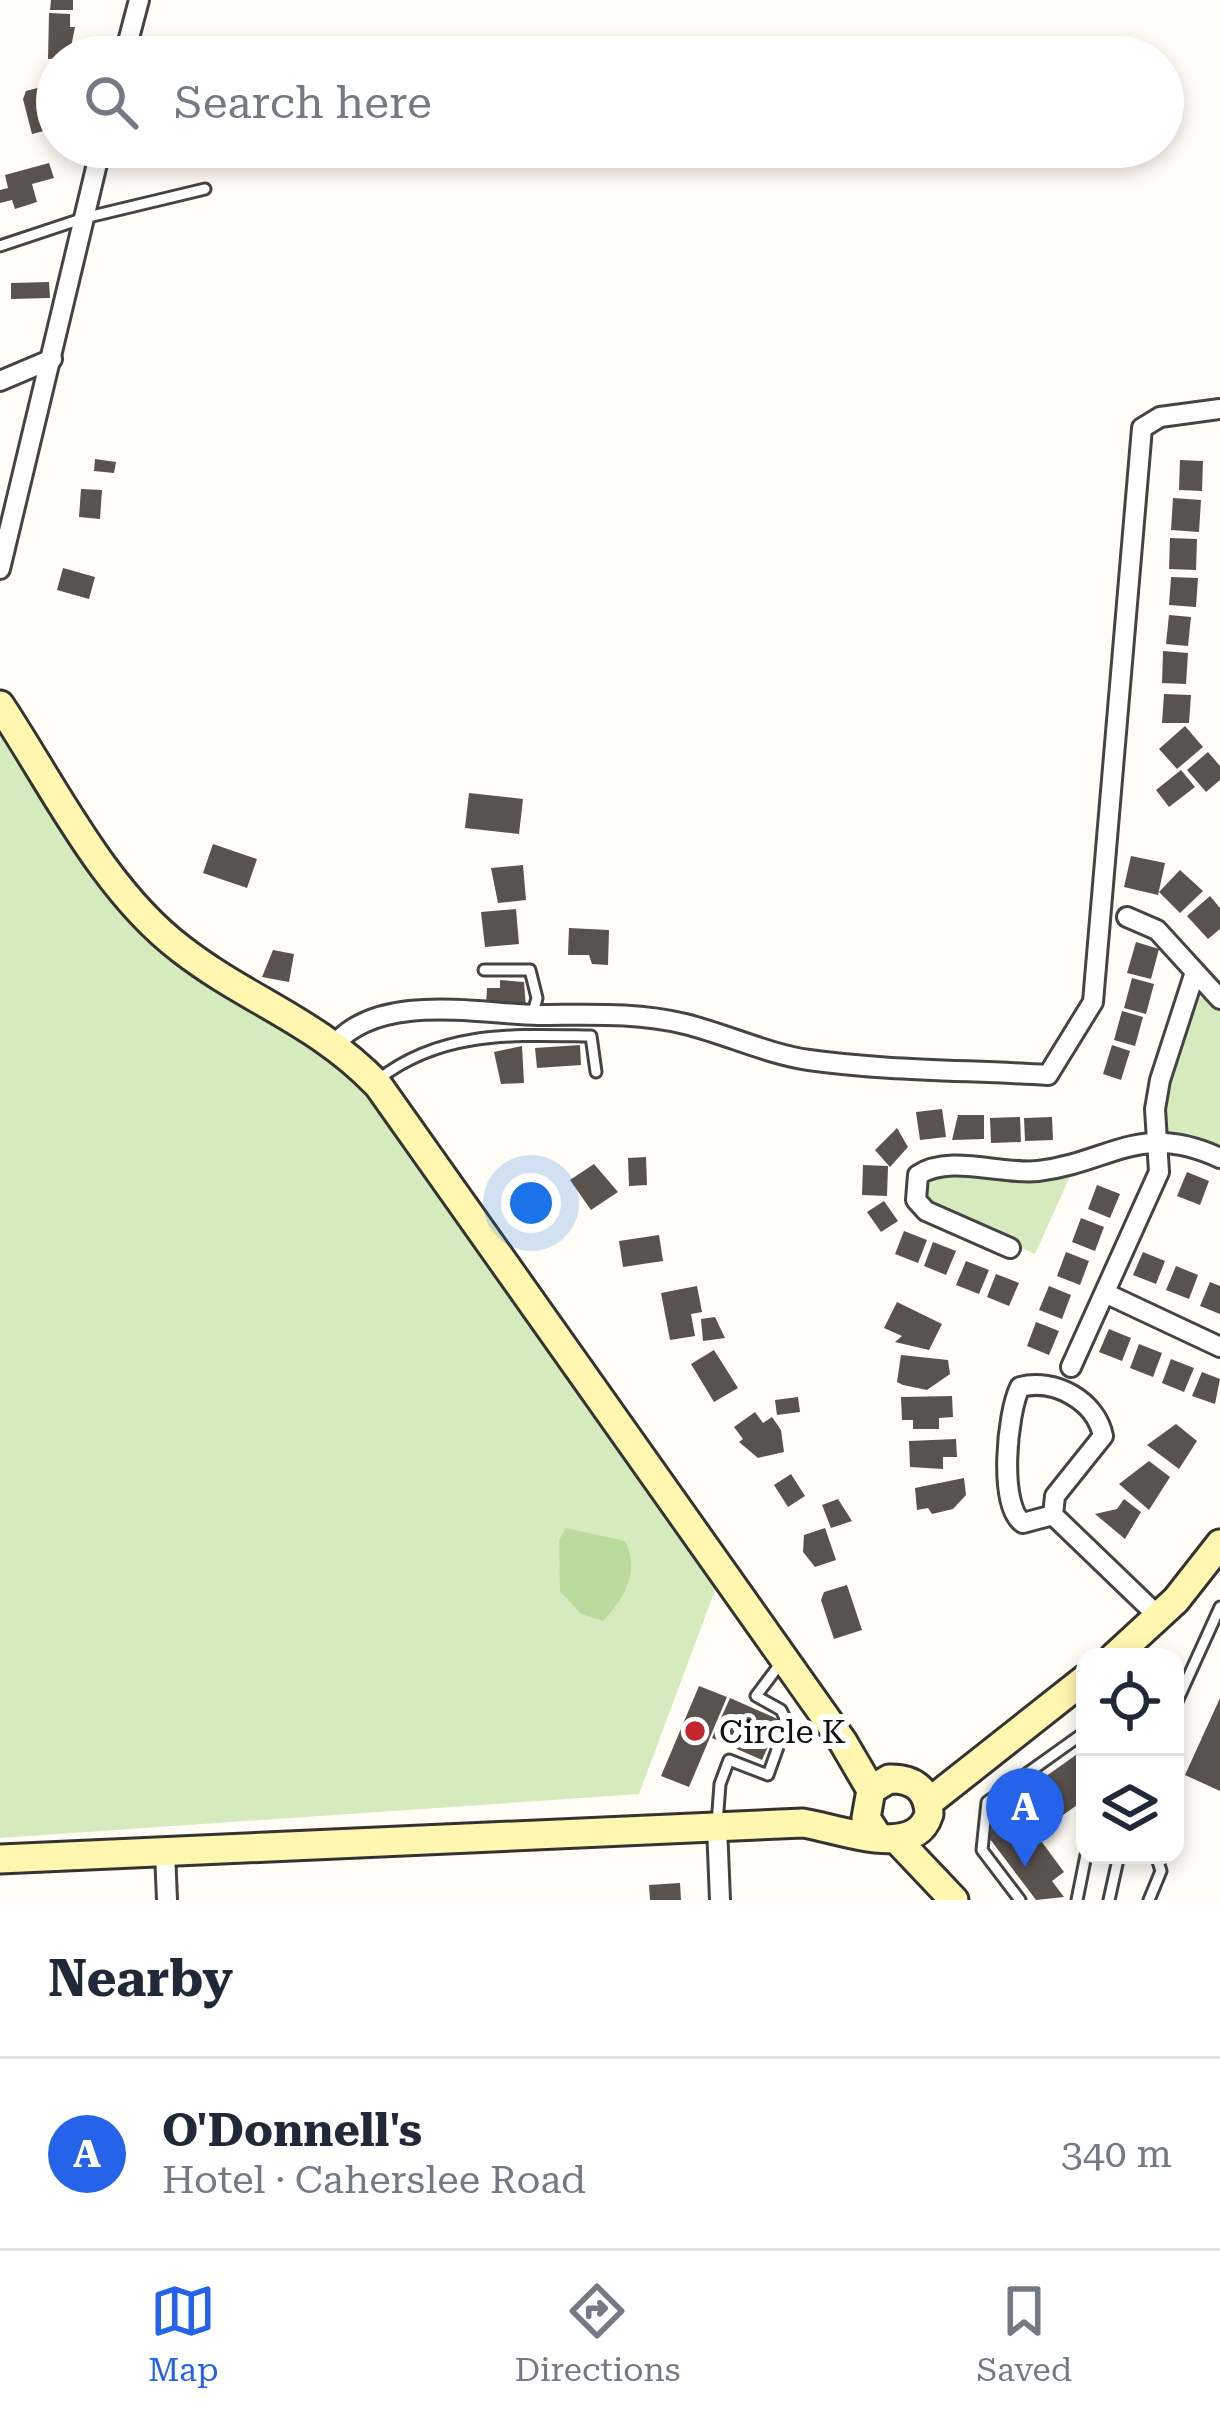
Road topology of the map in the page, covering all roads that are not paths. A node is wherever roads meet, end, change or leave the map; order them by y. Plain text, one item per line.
1 (139, 0) edge
2 (130, 36) edge
3 (95, 168) edge
4 (206, 189) dead end
5 (84, 218) junction
6 (0, 246) edge
7 (52, 359) junction
8 (0, 381) edge
9 (1220, 409) edge
10 (0, 569) edge
11 (0, 705) edge
12 (1127, 917) dead end
13 (484, 970) dead end
14 (1195, 972) junction
15 (1220, 998) edge
16 (533, 1015) junction
17 (335, 1044) junction
18 (596, 1072) dead end
19 (375, 1082) junction
20 (1157, 1143) junction
21 (1220, 1158) edge
22 (1010, 1248) dead end
23 (1106, 1293) junction
24 (1220, 1347) edge
25 (1071, 1367) dead end
26 (1053, 1515) junction
27 (1220, 1544) edge
28 (1220, 1607) edge
29 (1159, 1617) junction
30 (1208, 1636) junction
31 (1220, 1642) edge
32 (1124, 1648) edge
33 (784, 1660) junction
34 (1184, 1687) edge
35 (1076, 1690) edge
36 (1076, 1738) edge
37 (896, 1808) junction
38 (717, 1826) junction
39 (165, 1852) junction
40 (0, 1859) edge
41 (1084, 1864) edge
42 (1116, 1864) edge
43 (1159, 1864) edge
44 (951, 1896) edge
45 (1014, 1898) edge
46 (167, 1900) edge
47 (720, 1900) edge
48 (1077, 1900) edge
49 (1109, 1900) edge
50 (1149, 1900) edge

1 - 2 street
3 - 5 street
4 - 5 lane
5 - 6 lane
5 - 7 street
7 - 8 street
7 - 10 street
9 - 16 street
11 - 17 main road
12 - 14 street
13 - 16 lane
14 - 15 street
14 - 20 street
16 - 17 street
17 - 19 main road
18 - 19 lane
19 - 33 main road
20 - 21 street
20 - 22 street
20 - 23 street
23 - 24 street
23 - 25 street
26 - 26 street
26 - 29 street
27 - 29 main road
28 - 30 lane
29 - 32 main road
30 - 31 lane
30 - 34 lane
33 - 37 main road
33 - 38 lane
35 - 37 main road
36 - 45 lane
37 - 38 main road
37 - 44 main road
38 - 39 main road
38 - 47 street
39 - 40 main road
39 - 46 street
41 - 48 lane
42 - 49 lane
43 - 50 lane

